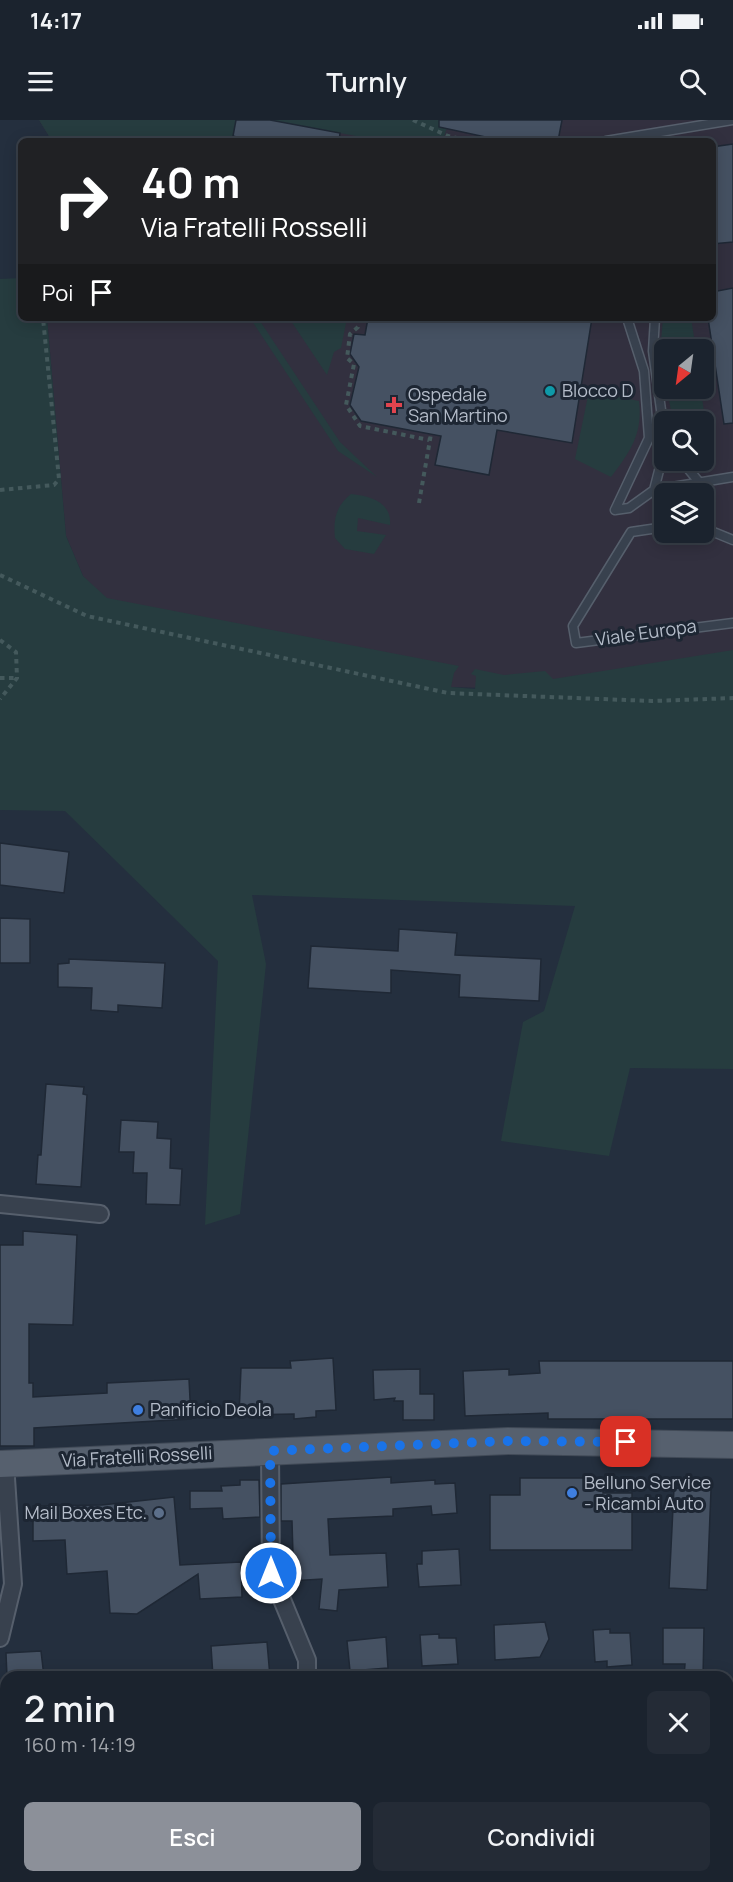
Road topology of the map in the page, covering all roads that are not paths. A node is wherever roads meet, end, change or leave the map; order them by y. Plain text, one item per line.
1 (733, 120) edge
2 (624, 138) edge
3 (628, 321) edge
4 (655, 321) edge
5 (661, 411) edge
6 (690, 471) edge
7 (733, 477) edge
8 (699, 482) junction
9 (693, 483) edge
10 (654, 490) edge
11 (654, 529) edge
12 (714, 532) edge
13 (733, 540) edge
14 (733, 623) edge
15 (0, 1204) edge
16 (100, 1214) dead end
17 (733, 1445) edge
18 (270, 1451) junction
19 (2, 1463) edge
20 (0, 1638) edge
21 (307, 1671) edge

1 - 2 lane
3 - 10 lane
4 - 5 lane
6 - 8 lane
7 - 8 lane
8 - 9 lane
11 - 14 lane, Viale Europa
12 - 13 lane
15 - 16 street
17 - 18 main road, Via Fratelli Rosselli
18 - 19 main road, Via Fratelli Rosselli
18 - 21 street
19 - 20 street, Via Fratelli Rosselli

